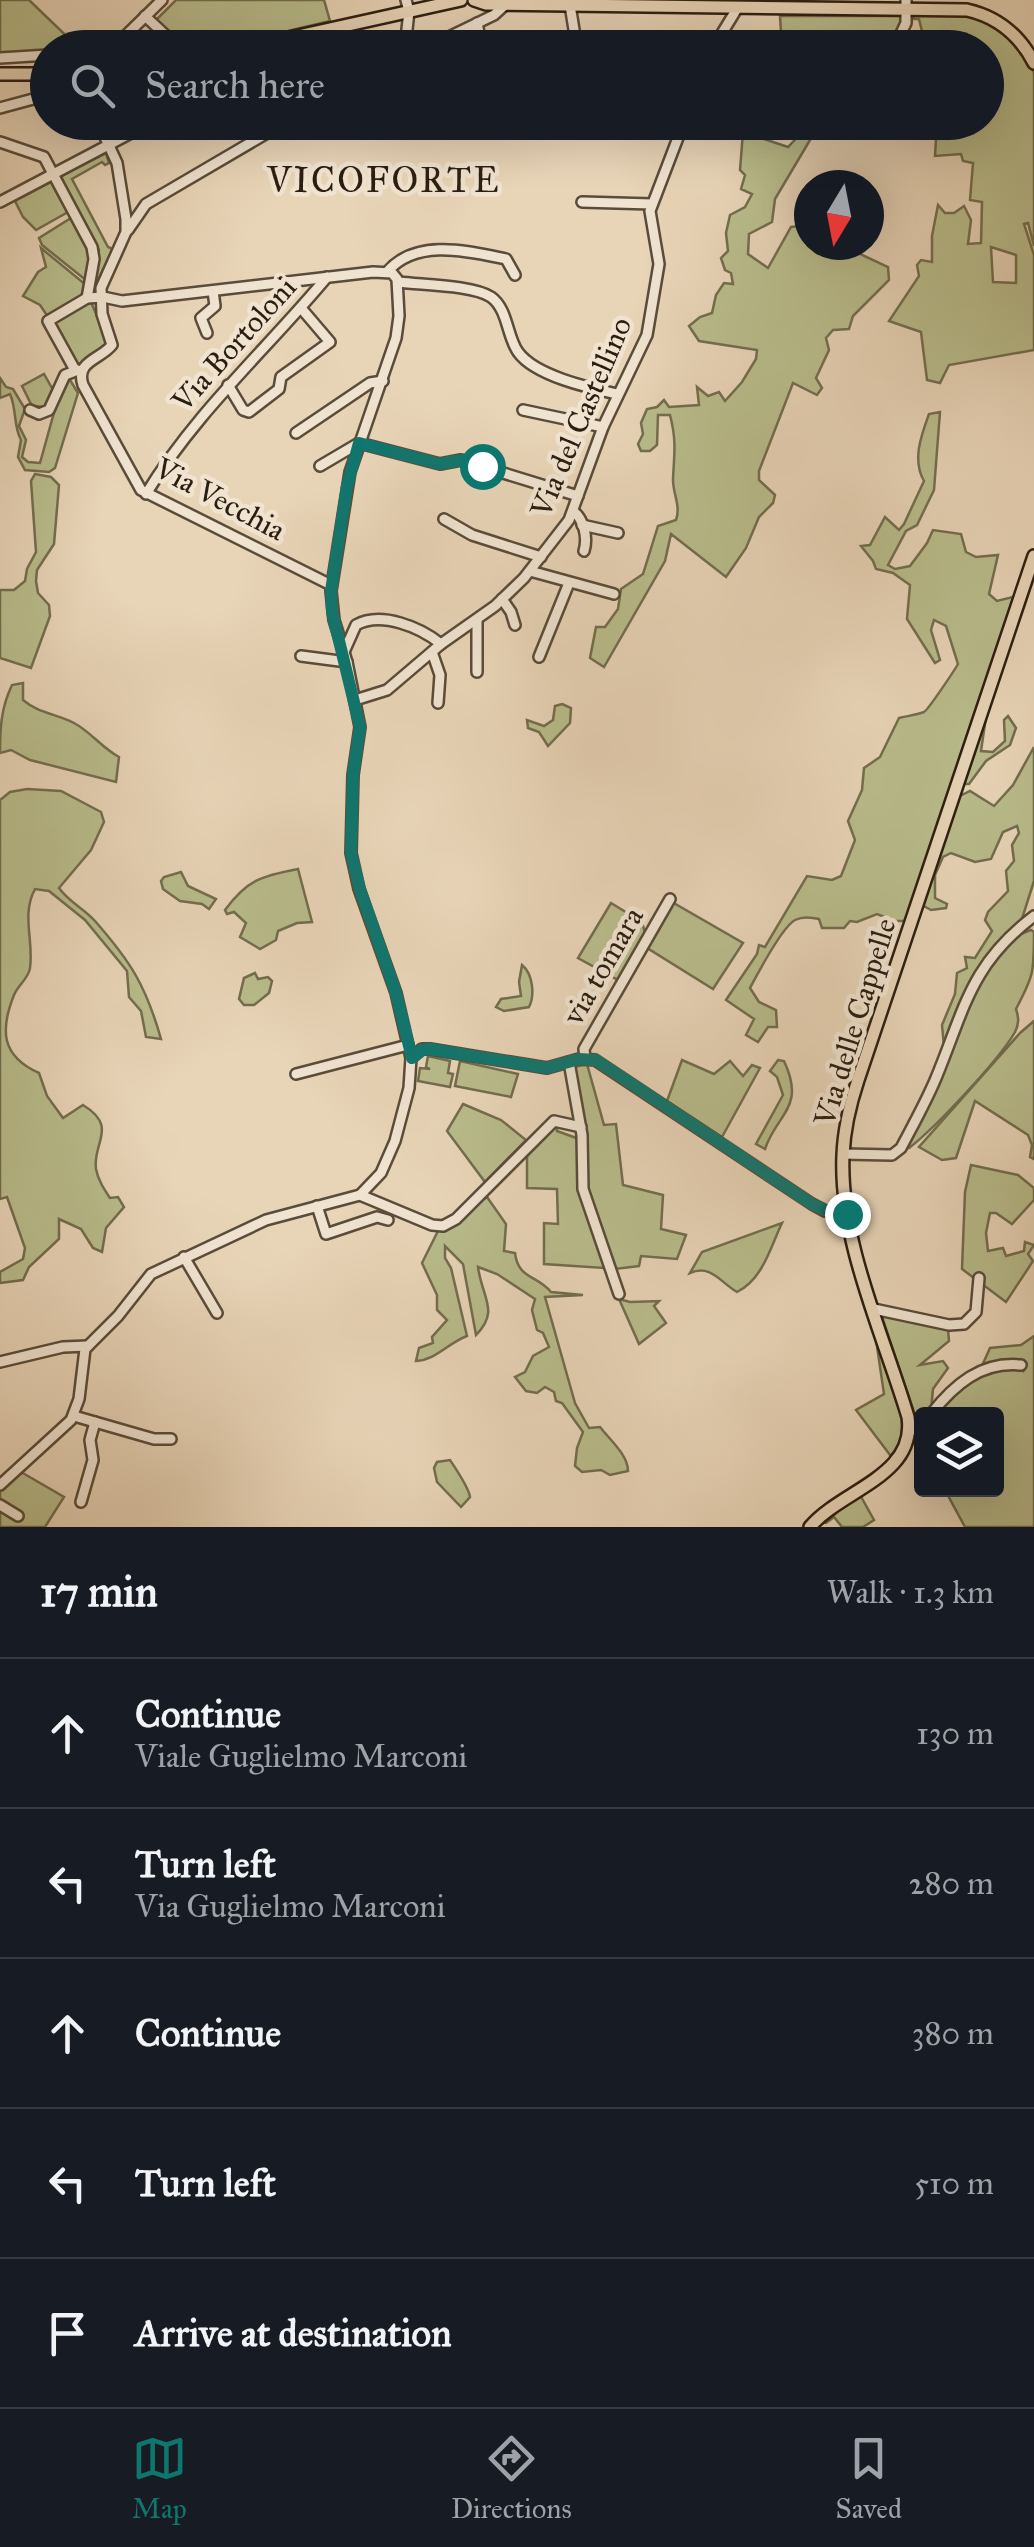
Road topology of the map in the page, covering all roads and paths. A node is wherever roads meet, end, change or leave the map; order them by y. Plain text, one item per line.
1 (162, 0) edge
2 (461, 0) edge
3 (474, 0) edge
4 (906, 4) edge
5 (408, 5) edge
6 (505, 5) junction
7 (570, 6) junction
8 (738, 7) junction
9 (145, 16) junction
10 (478, 23) junction
11 (131, 30) edge
12 (157, 30) edge
13 (315, 30) edge
14 (406, 30) edge
15 (463, 30) edge
16 (479, 30) edge
17 (575, 30) edge
18 (724, 30) edge
19 (903, 30) edge
20 (30, 56) edge
21 (0, 58) edge
22 (1034, 63) edge
23 (0, 74) edge
24 (30, 74) edge
25 (30, 100) edge
26 (0, 108) edge
27 (106, 140) edge
28 (120, 140) edge
29 (255, 140) edge
30 (679, 140) edge
31 (0, 142) edge
32 (109, 146) junction
33 (54, 175) junction
34 (0, 202) edge
35 (582, 202) dead end
36 (652, 204) junction
37 (126, 232) junction
38 (387, 272) junction
39 (515, 276) dead end
40 (327, 277) junction
41 (399, 282) junction
42 (213, 291) junction
43 (103, 297) junction
44 (87, 298) junction
45 (301, 308) junction
46 (208, 333) dead end
47 (78, 370) junction
48 (383, 381) junction
49 (228, 385) junction
50 (617, 394) junction
51 (30, 410) dead end
52 (523, 410) dead end
53 (603, 426) junction
54 (296, 434) dead end
55 (359, 443) junction
56 (320, 466) dead end
57 (146, 494) junction
58 (578, 496) junction
59 (574, 511) junction
60 (444, 519) dead end
61 (582, 525) junction
62 (618, 533) dead end
63 (584, 551) dead end
64 (1034, 556) edge
65 (542, 557) junction
66 (530, 571) junction
67 (568, 583) junction
68 (331, 585) junction
69 (614, 594) dead end
70 (502, 599) junction
71 (477, 621) junction
72 (515, 625) dead end
73 (441, 644) junction
74 (432, 652) junction
75 (301, 656) dead end
76 (346, 657) junction
77 (540, 657) dead end
78 (477, 672) dead end
79 (356, 701) junction
80 (438, 703) dead end
81 (670, 899) dead end
82 (1034, 916) edge
83 (408, 1045) junction
84 (412, 1058) junction
85 (585, 1058) junction
86 (569, 1062) junction
87 (296, 1074) dead end
88 (580, 1127) junction
89 (843, 1154) junction
90 (360, 1195) junction
91 (317, 1206) junction
92 (847, 1214) junction
93 (388, 1220) dead end
94 (184, 1258) junction
95 (979, 1278) dead end
96 (620, 1294) dead end
97 (874, 1309) junction
98 (217, 1313) dead end
99 (88, 1346) junction
100 (0, 1362) edge
101 (1021, 1364) dead end
102 (937, 1407) edge
103 (74, 1416) junction
104 (95, 1422) junction
105 (914, 1427) edge
106 (914, 1431) edge
107 (171, 1439) dead end
108 (0, 1485) edge
109 (81, 1502) dead end
110 (0, 1504) edge
111 (18, 1516) dead end
112 (810, 1527) edge

1 - 9 street
2 - 5 main road
3 - 6 main road
4 - 8 main road
4 - 19 street
4 - 22 main road
5 - 13 main road
5 - 14 street
6 - 7 main road
6 - 10 street
7 - 8 main road
7 - 17 street
8 - 18 street
9 - 11 street
9 - 12 street
10 - 15 street
10 - 16 street
20 - 21 street
23 - 24 main road
25 - 26 street
27 - 32 street
28 - 32 street
29 - 37 street
30 - 36 street, Via del Castellino
31 - 33 street
32 - 33 street
32 - 37 street
33 - 34 street
33 - 44 street
35 - 36 street
36 - 50 street, Via del Castellino
37 - 43 street
38 - 39 street
38 - 40 street
38 - 41 street
40 - 42 street
40 - 45 street, Via Bortoloni
41 - 48 street
41 - 50 street
42 - 43 street
42 - 46 street
43 - 44 street
43 - 47 street
44 - 47 street, Via Vecchia
45 - 49 street, Via Bortoloni
45 - 49 street
47 - 51 street
47 - 57 street, Via Vecchia
48 - 54 street
48 - 55 street
49 - 57 street, Via Bortoloni
50 - 53 street, Via del Castellino
52 - 53 street
53 - 58 street, Via del Castellino
55 - 56 street
55 - 58 street
55 - 68 street
57 - 68 street, Via Vecchia
58 - 59 street, Via del Castellino
59 - 61 street
59 - 65 street, Via del Castellino
60 - 65 street
61 - 62 street
61 - 63 street
64 - 89 main road, Via delle Cappelle
65 - 66 street, Via del Castellino
66 - 67 street
66 - 70 street, Via del Castellino
67 - 69 street
67 - 77 street
68 - 76 street
70 - 71 street, Via del Castellino
70 - 72 street
71 - 73 street, Via del Castellino
71 - 78 street
73 - 74 street, Via del Castellino
73 - 76 street
74 - 79 street, Via del Castellino
74 - 80 street
75 - 76 street
76 - 79 street
79 - 83 street
81 - 85 street, via tomara
82 - 89 street
83 - 84 street
83 - 87 street
84 - 86 street
84 - 90 street
85 - 86 street
85 - 92 street
86 - 88 street
88 - 90 street
88 - 96 street
89 - 92 main road, Via delle Cappelle
90 - 91 street
91 - 93 street
91 - 94 street
92 - 97 main road, Via delle Cappelle
94 - 98 street
94 - 99 street
95 - 97 street
97 - 105 main road, Via delle Cappelle
99 - 100 street
99 - 103 street
101 - 102 street
103 - 104 street
103 - 108 street
104 - 107 street
104 - 109 street
106 - 112 main road, Via delle Cappelle
110 - 111 street

